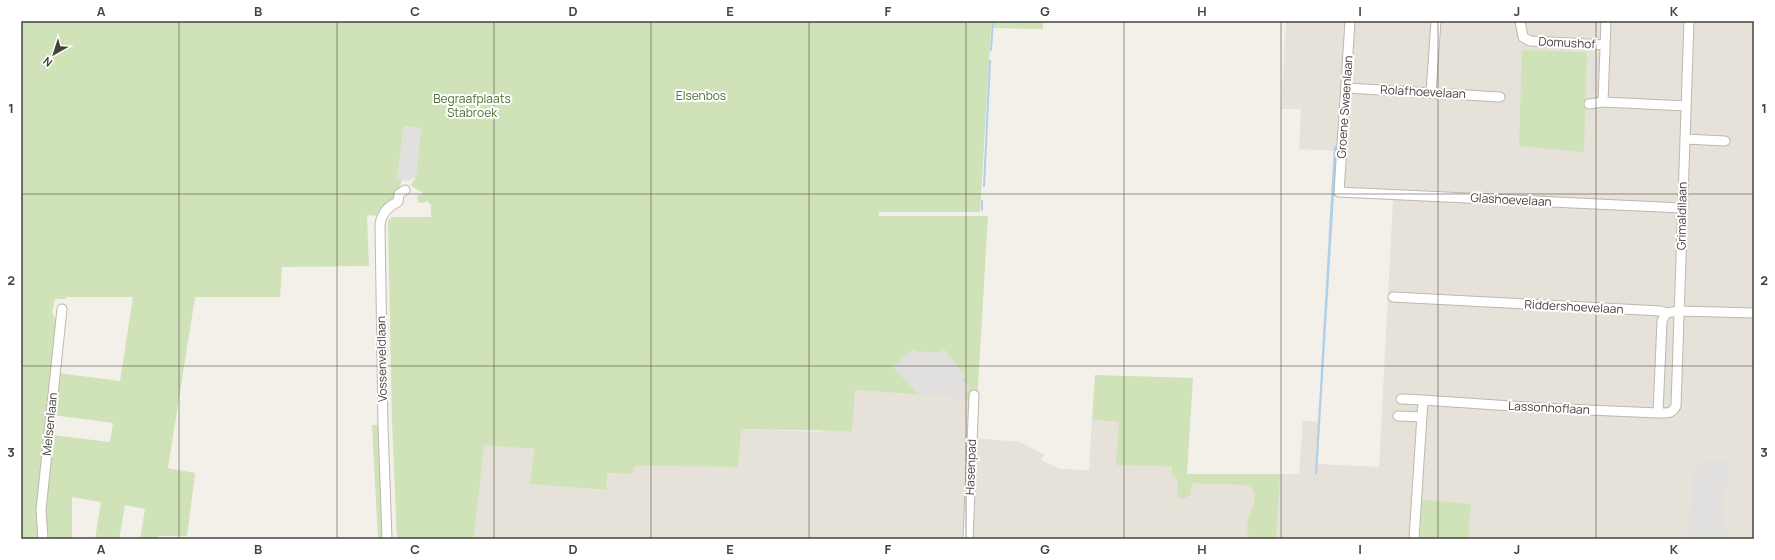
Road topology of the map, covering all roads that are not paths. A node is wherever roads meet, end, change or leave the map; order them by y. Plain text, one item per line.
1 (1350, 21) edge
2 (1436, 21) edge
3 (1520, 21) edge
4 (1606, 21) edge
5 (1689, 21) edge
6 (1605, 45) junction
7 (1346, 88) junction
8 (1431, 93) junction
9 (1500, 97) dead end
10 (1603, 102) junction
11 (1589, 104) dead end
12 (1686, 106) junction
13 (1685, 139) junction
14 (1724, 141) dead end
15 (405, 190) dead end
16 (1339, 192) joint
17 (1682, 208) junction
18 (1393, 297) dead end
19 (62, 309) dead end
20 (1679, 311) junction
21 (1666, 313) junction
22 (1754, 314) edge
23 (974, 395) dead end
24 (1401, 399) dead end
25 (1423, 400) junction
26 (1674, 410) joint
27 (1658, 413) junction
28 (1398, 416) dead end
29 (1422, 417) junction
30 (43, 539) edge
31 (387, 539) edge
32 (968, 539) edge
33 (1414, 539) edge

1 - 7 street, Groene Swaenlaan
2 - 8 street
3 - 6 street, Domushof
4 - 6 street
5 - 12 street, Grimaldilaan
6 - 10 street
7 - 8 street, Rolafhoevelaan
7 - 16 street, Groene Swaenlaan
8 - 9 street, Rolafhoevelaan
10 - 11 street
10 - 12 street
12 - 13 street, Grimaldilaan
13 - 14 street
13 - 17 street, Grimaldilaan
15 - 31 street, Vossenveldlaan
16 - 17 street, Glashoevelaan
17 - 20 street, Grimaldilaan
18 - 21 street, Riddershoevelaan
19 - 30 street, Melsenlaan
20 - 21 street, Riddershoevelaan
20 - 22 street, Riddershoevelaan
20 - 26 street, Grimaldilaan
21 - 27 street
23 - 32 street, Hasenpad
24 - 25 street, Lassonhoflaan
25 - 27 street, Lassonhoflaan
25 - 29 street
26 - 27 street, Lassonhoflaan
28 - 29 street
29 - 33 street

